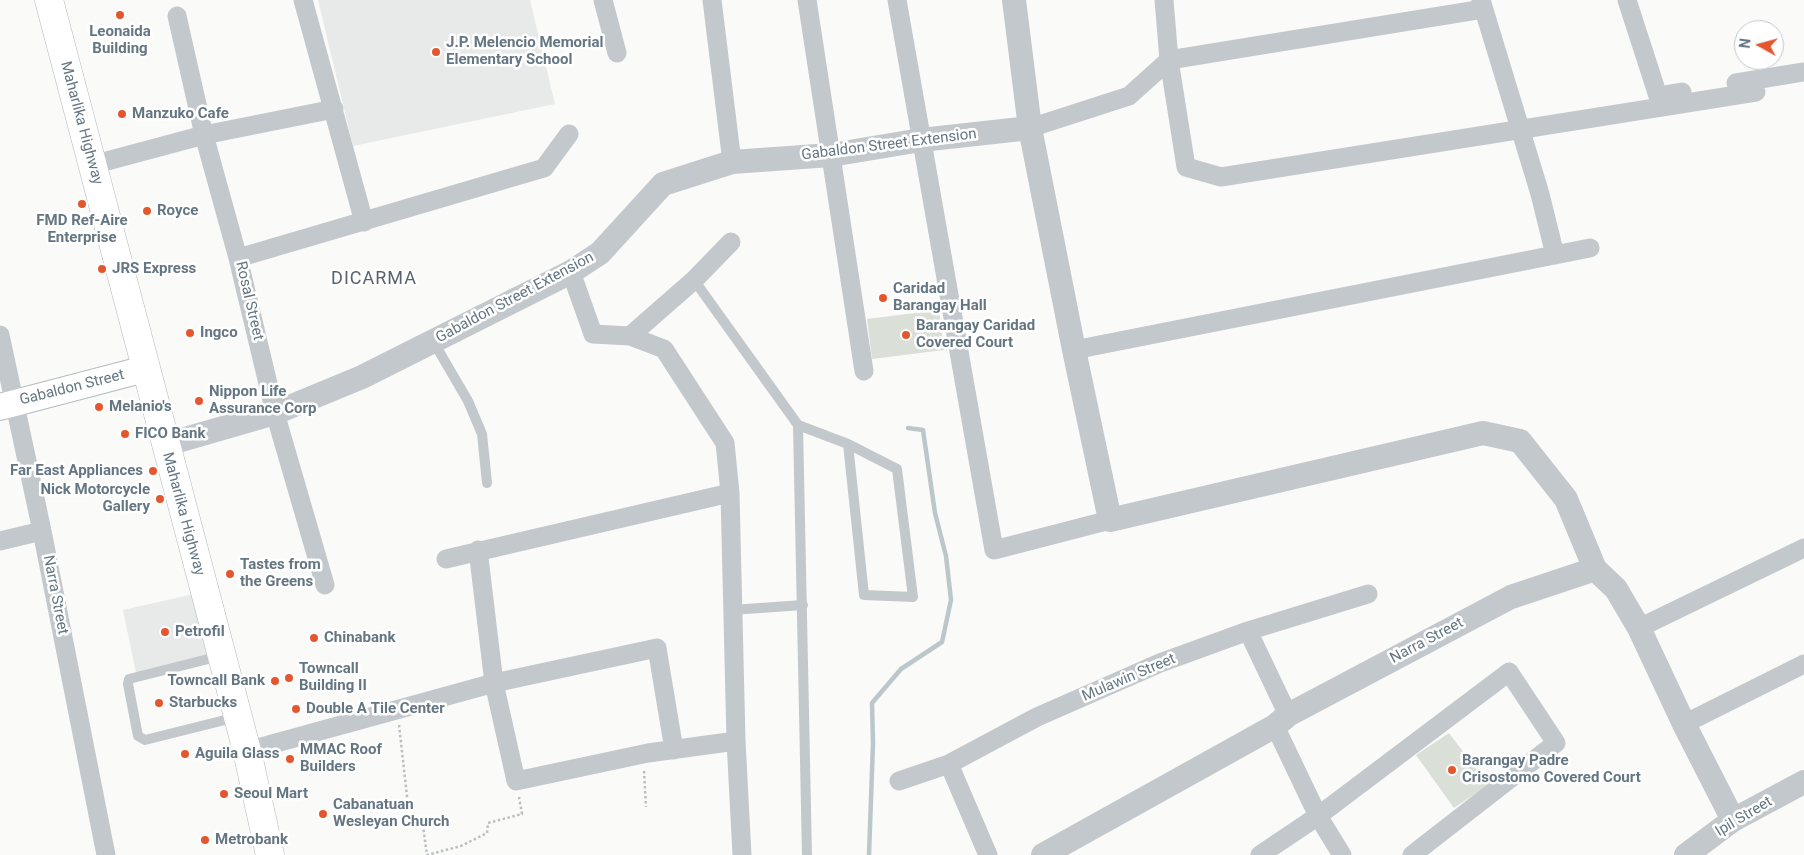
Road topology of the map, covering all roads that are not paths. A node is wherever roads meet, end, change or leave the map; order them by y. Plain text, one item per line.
1 (49, 0) edge
2 (303, 0) edge
3 (603, 0) edge
4 (712, 0) edge
5 (808, 0) edge
6 (897, 0) edge
7 (1014, 0) edge
8 (1164, 0) edge
9 (1627, 0) edge
10 (1482, 5) edge
11 (178, 16) dead end
12 (617, 53) dead end
13 (1168, 60) junction
14 (1804, 72) edge
15 (1756, 92) dead end
16 (334, 109) junction
17 (1030, 128) junction
18 (1522, 130) junction
19 (569, 134) dead end
20 (204, 135) junction
21 (921, 140) junction
22 (831, 155) junction
23 (732, 162) junction
24 (92, 165) junction
25 (364, 222) junction
26 (731, 242) dead end
27 (1590, 248) dead end
28 (1555, 255) junction
29 (238, 258) junction
30 (571, 272) junction
31 (694, 280) junction
32 (0, 335) edge
33 (630, 336) junction
34 (433, 341) junction
35 (1074, 350) junction
36 (144, 369) junction
37 (864, 371) dead end
38 (8, 405) edge
39 (275, 413) junction
40 (798, 425) junction
41 (848, 444) junction
42 (164, 445) junction
43 (486, 483) dead end
44 (730, 493) junction
45 (1110, 520) junction
46 (42, 531) junction
47 (0, 541) edge
48 (1804, 548) edge
49 (478, 550) junction
50 (446, 558) dead end
51 (1595, 569) junction
52 (325, 585) dead end
53 (1368, 594) dead end
54 (802, 605) junction
55 (732, 610) junction
56 (1639, 628) junction
57 (1248, 631) junction
58 (221, 656) junction
59 (1804, 664) edge
60 (494, 684) junction
61 (237, 717) junction
62 (1281, 721) junction
63 (1684, 724) junction
64 (736, 741) junction
65 (674, 750) junction
66 (246, 751) junction
67 (949, 764) junction
68 (899, 781) dead end
69 (1804, 782) edge
70 (1318, 816) junction
71 (1733, 820) junction
72 (106, 855) edge
73 (270, 855) edge
74 (742, 855) edge
75 (807, 855) edge
76 (988, 855) edge
77 (1043, 855) edge
78 (1260, 855) edge
79 (1342, 855) edge
80 (1412, 855) edge
81 (1686, 855) edge

1 - 24 main road, Maharlika Highway
2 - 16 street
3 - 12 street
4 - 23 street
5 - 22 street
6 - 21 street
7 - 17 street
8 - 13 street
9 - 14 street
10 - 13 street
10 - 18 street
11 - 20 street, Rosal Street
13 - 17 street
13 - 18 street
15 - 18 street
16 - 20 street
16 - 25 street
17 - 21 street, Gabaldon Street Extension
17 - 35 street
18 - 28 street
19 - 25 street
20 - 24 street
20 - 29 street, Rosal Street
21 - 22 street, Gabaldon Street Extension
21 - 45 street
22 - 23 street, Gabaldon Street Extension
22 - 37 street
23 - 30 street, Gabaldon Street Extension
24 - 36 main road, Maharlika Highway
25 - 29 street
26 - 31 street
27 - 28 street
28 - 35 street
29 - 39 street, Rosal Street
30 - 33 street
30 - 34 street, Gabaldon Street Extension
31 - 33 street
31 - 40 lane
32 - 38 street, Narra Street
33 - 44 street
34 - 39 street, Gabaldon Street Extension
34 - 43 lane
35 - 45 street
36 - 38 main road, Gabaldon Street
36 - 42 main road, Maharlika Highway
38 - 46 street, Narra Street
39 - 42 street, Gabaldon Street Extension
39 - 52 street, Rosal Street
40 - 41 lane
40 - 54 lane
41 - 41 lane
42 - 58 main road, Maharlika Highway
44 - 49 street
44 - 55 street
45 - 51 street
46 - 47 street
46 - 72 street, Narra Street
48 - 56 street
49 - 50 street
49 - 60 street
51 - 56 street
51 - 62 street, Narra Street
53 - 57 street, Mulawin Street
54 - 55 lane
54 - 75 lane
55 - 64 street
56 - 63 street
57 - 62 street
57 - 67 street, Mulawin Street
58 - 61 main road, Maharlika Highway
58 - 61 lane
59 - 63 street
60 - 65 street
60 - 65 street
60 - 66 street
61 - 66 main road, Maharlika Highway
62 - 70 street
62 - 77 street, Narra Street
63 - 71 street
64 - 65 street
64 - 74 street
66 - 73 main road, Maharlika Highway
67 - 68 street, Mulawin Street
67 - 76 street
69 - 71 street, Ipil Street
70 - 78 street
70 - 79 street
70 - 80 street
71 - 81 street, Ipil Street

